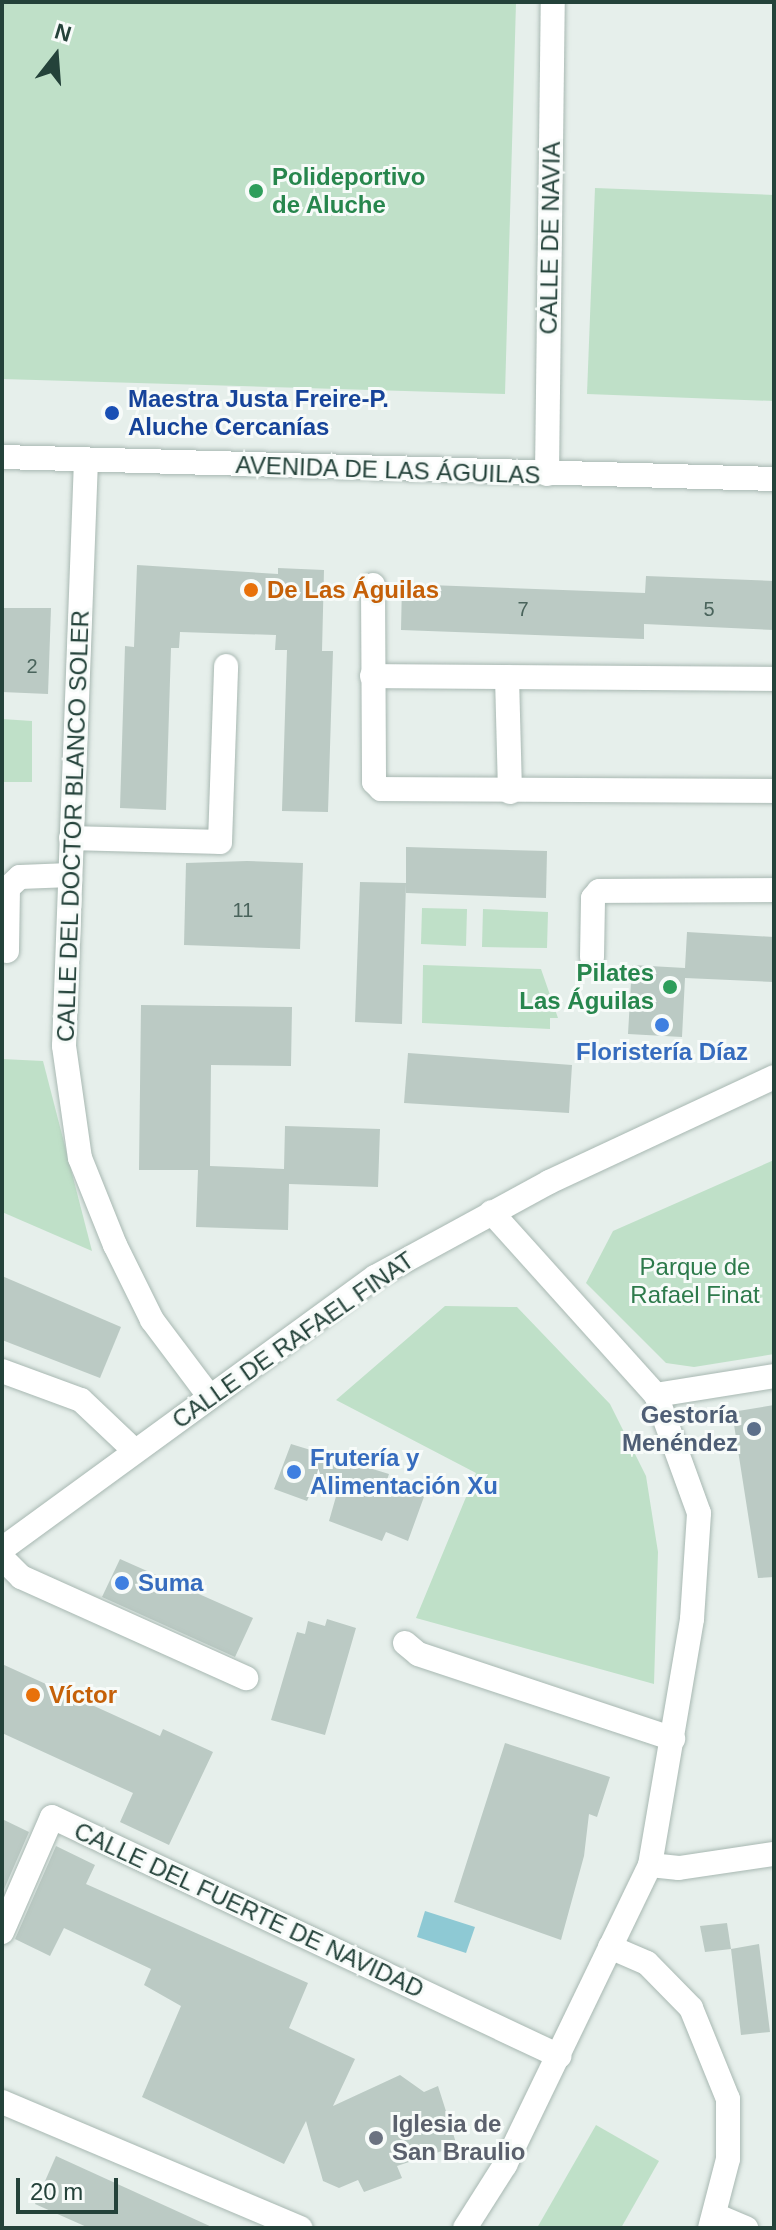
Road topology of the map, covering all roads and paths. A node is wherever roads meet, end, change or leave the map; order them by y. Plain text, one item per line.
1 (553, 2) edge
2 (2, 457) edge
3 (86, 460) junction
4 (547, 474) junction
5 (774, 479) edge
6 (373, 585) dead end
7 (226, 666) dead end
8 (372, 676) junction
9 (507, 677) junction
10 (774, 679) edge
11 (774, 791) edge
12 (510, 792) junction
13 (71, 838) junction
14 (70, 875) junction
15 (774, 890) edge
16 (7, 951) dead end
17 (592, 957) dead end
18 (774, 1077) edge
19 (491, 1212) junction
20 (2, 1371) edge
21 (774, 1376) edge
22 (656, 1395) junction
23 (209, 1396) junction
24 (135, 1451) junction
25 (2, 1549) edge
26 (2, 1558) edge
27 (405, 1643) dead end
28 (246, 1678) dead end
29 (673, 1739) junction
30 (774, 1854) edge
31 (650, 1865) junction
32 (2, 1932) edge
33 (610, 1947) junction
34 (559, 2056) junction
35 (2, 2102) edge
36 (712, 2222) edge
37 (300, 2228) edge
38 (465, 2228) edge
39 (746, 2228) edge

1 - 4 street, CALLE DE NAVIA
2 - 3 street, AVENIDA DE LAS ÁGUILAS
3 - 4 street, AVENIDA DE LAS ÁGUILAS
3 - 13 street, CALLE DEL DOCTOR BLANCO SOLER
4 - 5 street, AVENIDA DE LAS ÁGUILAS
6 - 8 street
7 - 13 street
8 - 9 street
8 - 12 street
9 - 10 street
9 - 12 street
11 - 12 street
13 - 14 street, CALLE DEL DOCTOR BLANCO SOLER
14 - 16 street
14 - 23 street, CALLE DEL DOCTOR BLANCO SOLER
15 - 17 street
18 - 19 street, CALLE DE RAFAEL FINAT
19 - 22 street
19 - 23 street, CALLE DE RAFAEL FINAT
20 - 24 street
21 - 22 street
22 - 29 street
23 - 24 street, CALLE DE RAFAEL FINAT
24 - 25 street, CALLE DE RAFAEL FINAT
26 - 28 street
27 - 29 street
29 - 31 street
30 - 31 street
31 - 33 street
32 - 34 street, CALLE DEL FUERTE DE NAVIDAD
33 - 34 street
33 - 36 street
34 - 38 street
35 - 37 street
36 - 39 street

